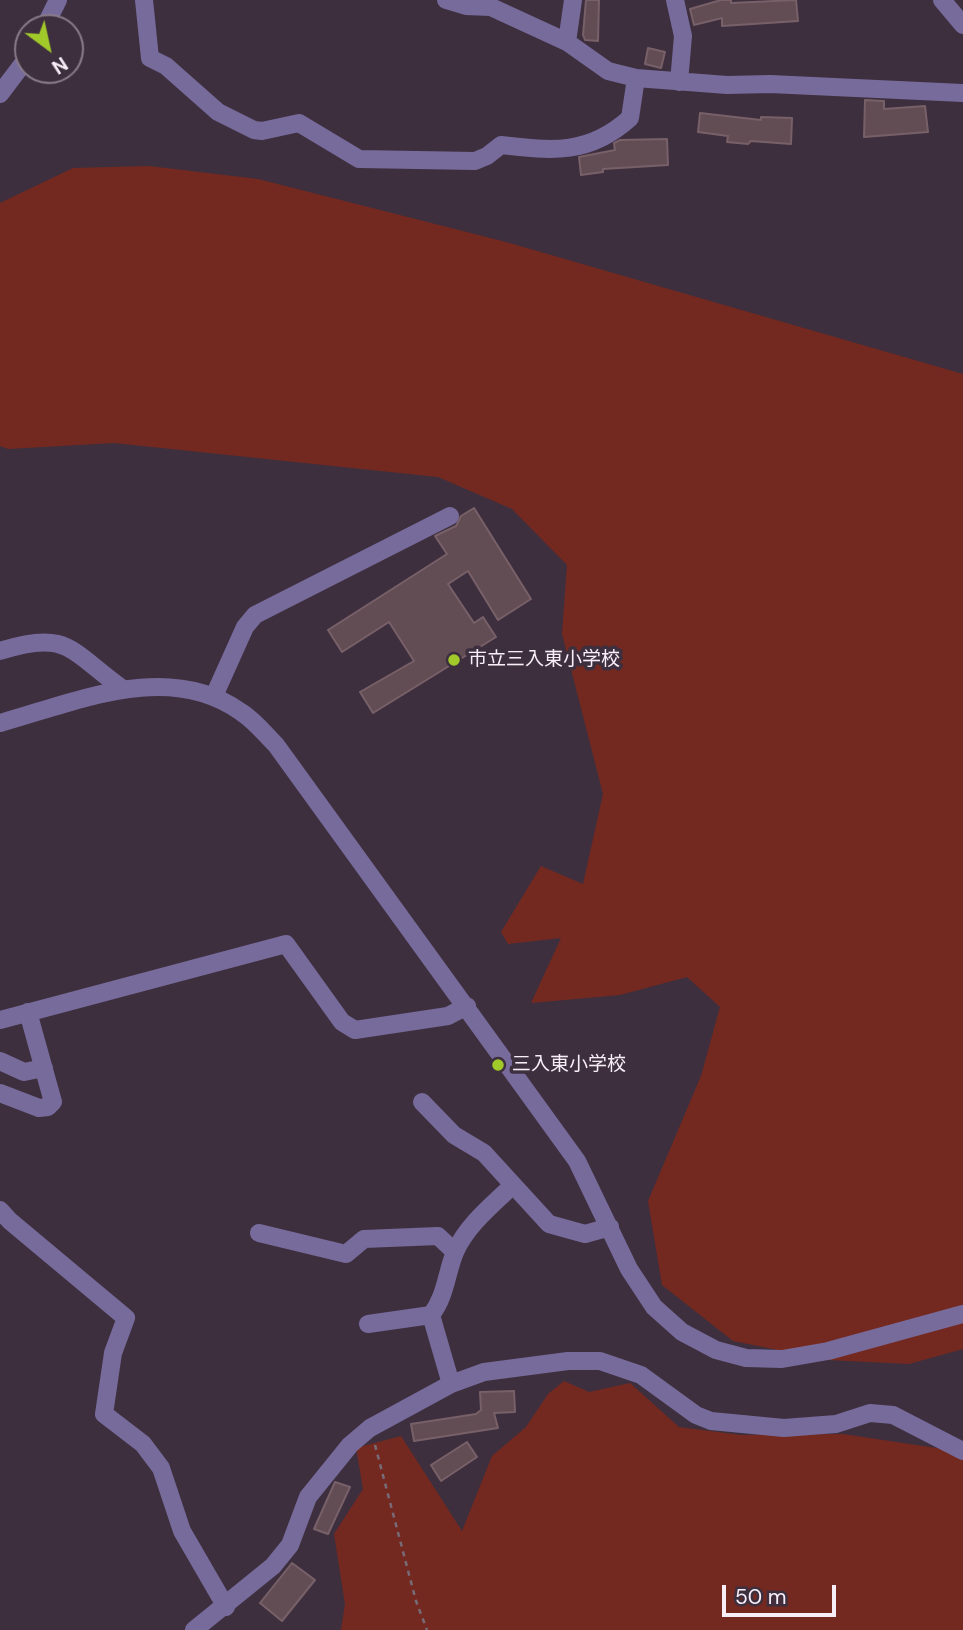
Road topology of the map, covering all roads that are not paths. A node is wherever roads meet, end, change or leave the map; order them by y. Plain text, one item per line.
1 (144, 0) edge
2 (446, 0) edge
3 (573, 0) edge
4 (676, 0) edge
5 (499, 3) edge
6 (567, 42) junction
7 (14, 76) edge
8 (636, 78) junction
9 (679, 82) junction
10 (963, 93) edge
11 (0, 94) edge
12 (450, 516) dead end
13 (0, 651) edge
14 (123, 689) junction
15 (214, 696) junction
16 (0, 723) edge
17 (467, 1006) junction
18 (29, 1012) junction
19 (0, 1020) edge
20 (0, 1061) edge
21 (44, 1068) junction
22 (0, 1093) edge
23 (422, 1102) dead end
24 (513, 1185) junction
25 (0, 1210) edge
26 (610, 1227) junction
27 (259, 1233) dead end
28 (455, 1252) junction
29 (963, 1314) edge
30 (431, 1315) junction
31 (368, 1325) dead end
32 (451, 1384) junction
33 (963, 1451) edge
34 (226, 1607) junction
35 (194, 1630) edge

1 - 8 street
2 - 5 street
3 - 6 street
4 - 9 street
5 - 6 street
6 - 8 street
7 - 11 street
8 - 9 street
9 - 10 street
12 - 15 street
13 - 14 street
14 - 15 street
14 - 16 street
15 - 17 street
17 - 18 street
17 - 26 street
18 - 19 street
18 - 21 street
20 - 21 street
21 - 22 street
23 - 24 street
24 - 26 street
24 - 28 street
25 - 34 street
26 - 29 street
27 - 28 street
28 - 30 street
30 - 31 street
30 - 32 street
32 - 33 street
32 - 34 street
34 - 35 street

